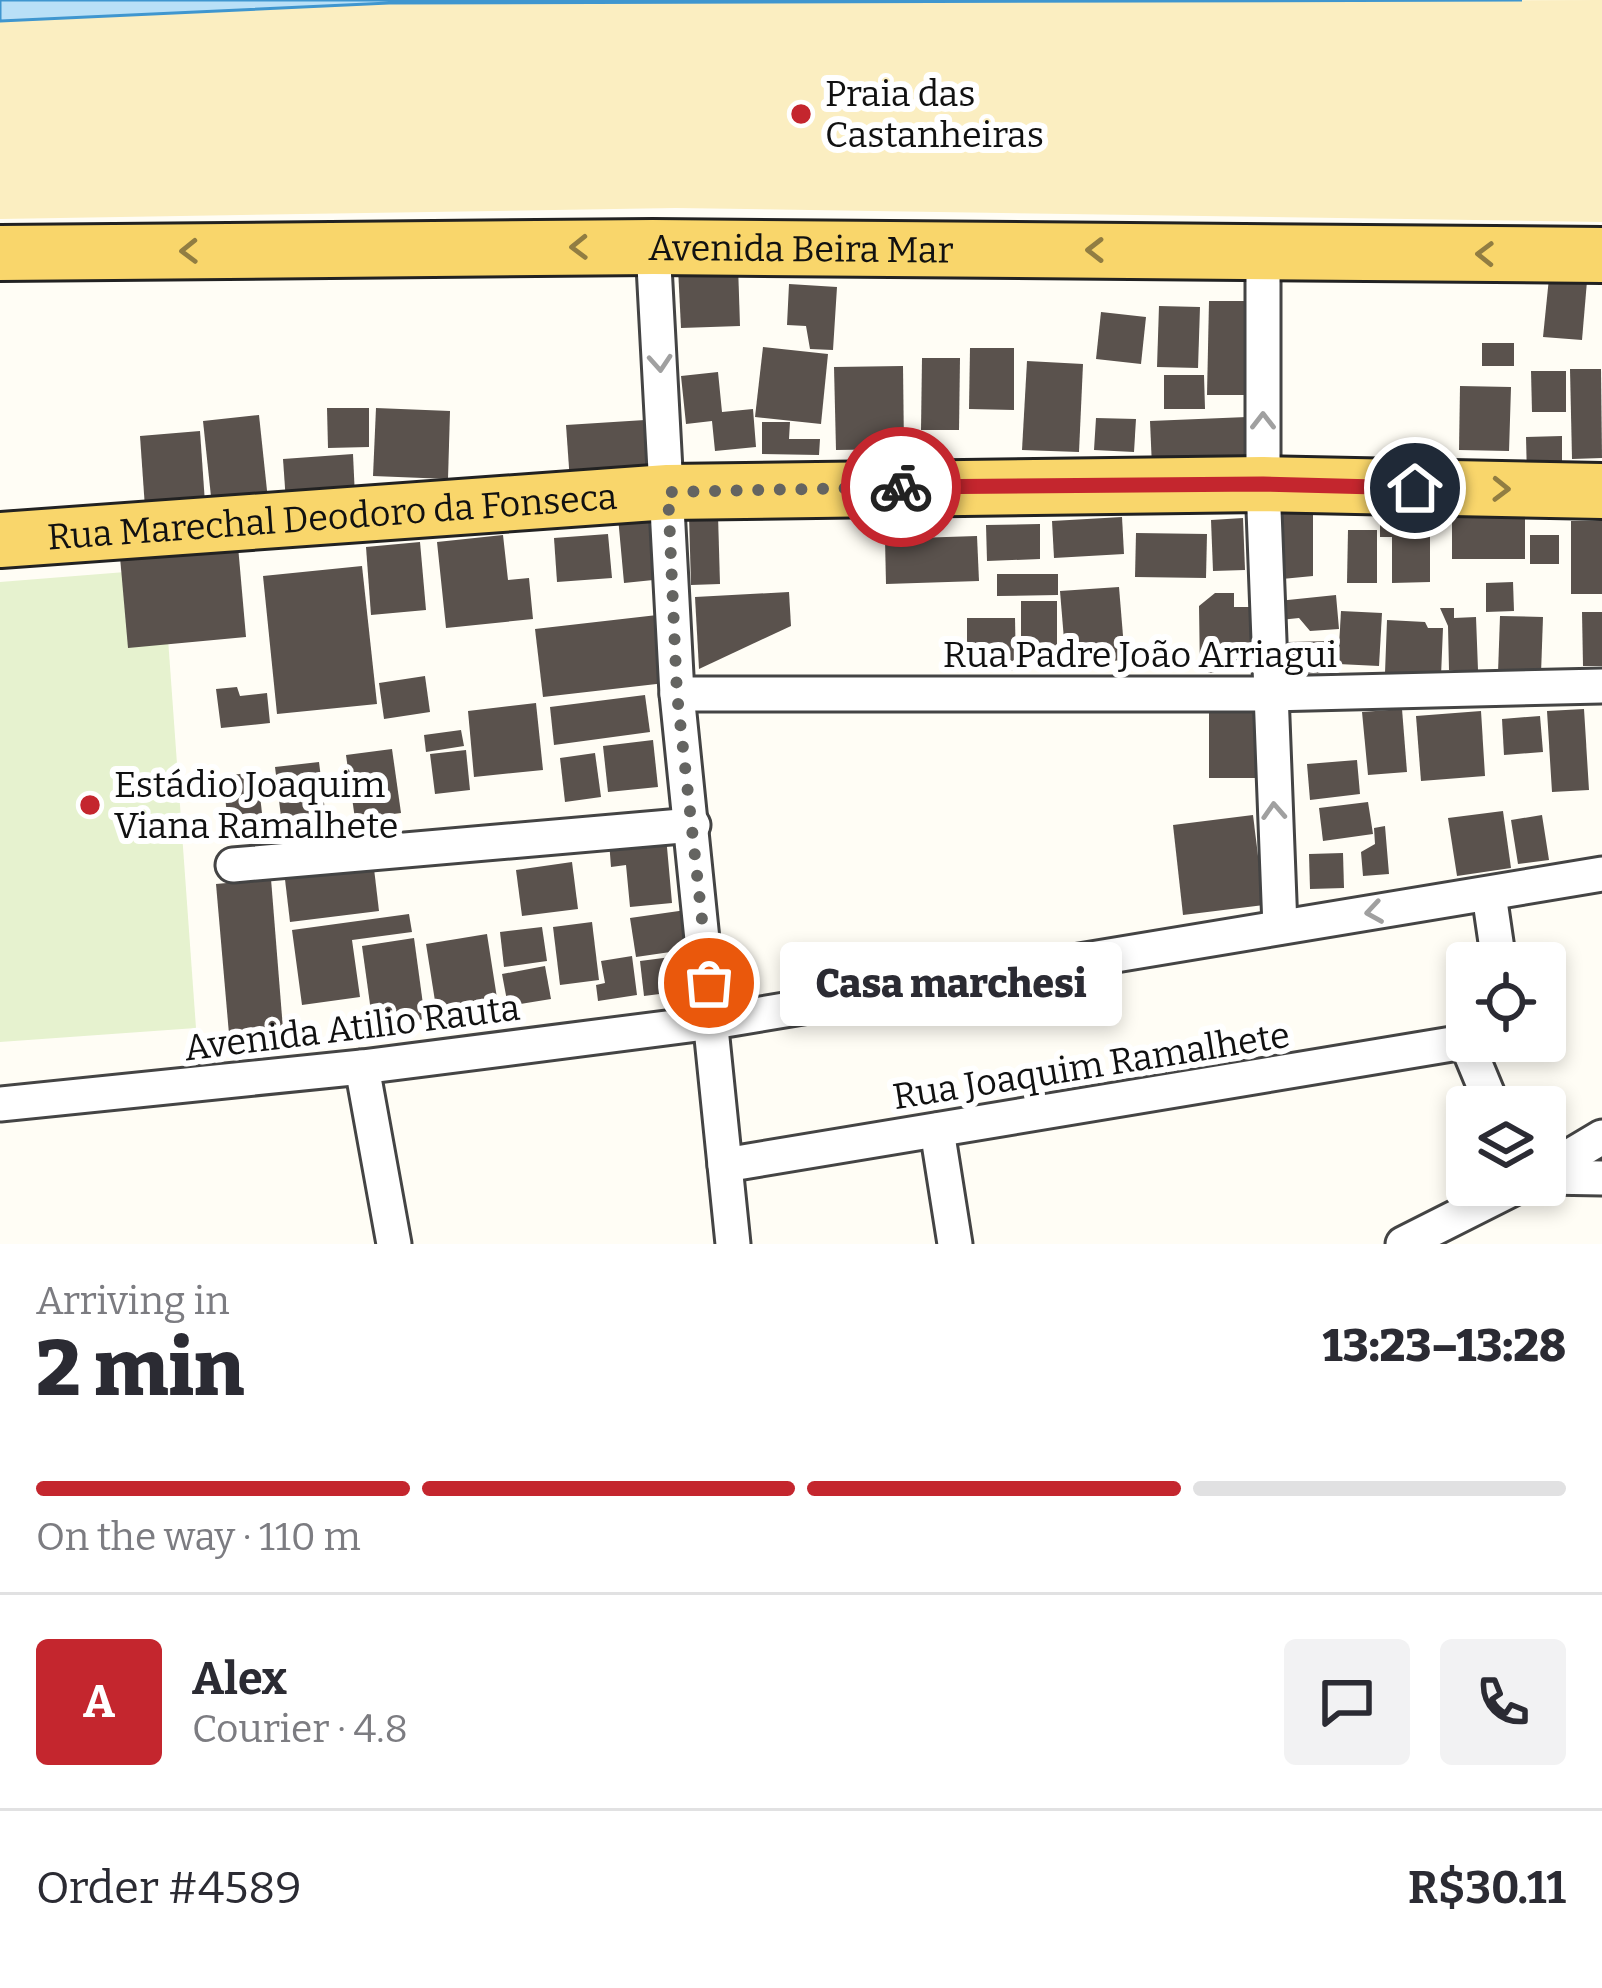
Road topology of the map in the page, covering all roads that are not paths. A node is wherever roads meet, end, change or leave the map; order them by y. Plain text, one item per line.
1 (653, 247) junction
2 (1263, 251) junction
3 (0, 253) edge
4 (1602, 255) edge
5 (1263, 484) junction
6 (1602, 490) edge
7 (668, 492) junction
8 (0, 540) edge
9 (1602, 686) edge
10 (677, 694) junction
11 (1268, 694) junction
12 (693, 825) junction
13 (232, 865) dead end
14 (1602, 874) edge
15 (1490, 894) junction
16 (1280, 927) junction
17 (1496, 942) edge
18 (713, 1022) junction
19 (1446, 1046) edge
20 (362, 1067) junction
21 (0, 1104) edge
22 (937, 1130) junction
23 (1602, 1137) edge
24 (1566, 1160) edge
25 (725, 1165) junction
26 (1566, 1175) edge
27 (1602, 1178) edge
28 (1478, 1206) edge
29 (394, 1244) edge
30 (733, 1244) edge
31 (955, 1244) edge
32 (1403, 1244) edge

2 -> 1 main road, Avenida Beira Mar
1 -> 3 main road, Avenida Beira Mar
1 -> 7 street
4 -> 2 main road, Avenida Beira Mar
5 -> 2 street
5 -> 6 main road, Rua Marechal Deodoro da Fonseca
5 - 7 main road, Rua Marechal Deodoro da Fonseca
5 - 11 street
7 - 8 main road, Rua Marechal Deodoro da Fonseca
7 - 10 street
9 - 11 street, Rua Padre João Arriagui
10 - 11 street, Rua Padre João Arriagui
10 - 12 street
16 -> 11 street
12 - 13 street
12 - 18 street
14 - 15 street, Avenida Atilio Rauta
15 -> 16 street, Avenida Atilio Rauta
15 - 17 street
16 - 18 street, Avenida Atilio Rauta
18 - 20 street, Avenida Atilio Rauta
18 - 25 street
19 - 22 street, Rua Joaquim Ramalhete
20 - 21 street, Avenida Atilio Rauta
20 - 29 street
22 - 25 street, Rua Joaquim Ramalhete
22 - 31 street
23 - 24 street
25 - 30 street
26 - 27 street
28 - 32 street

